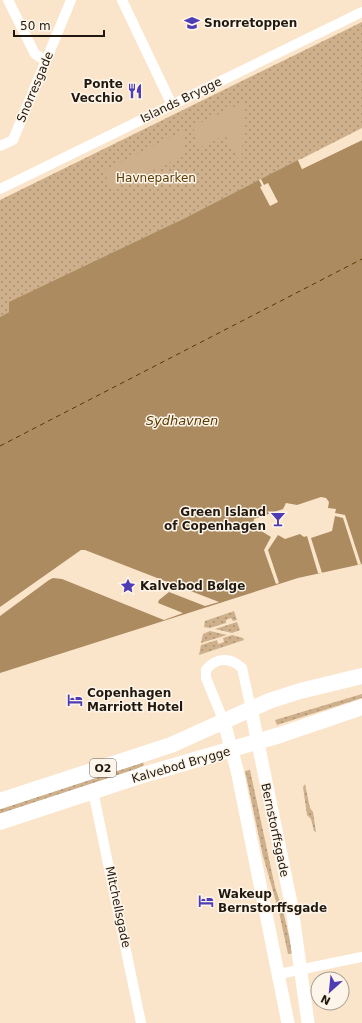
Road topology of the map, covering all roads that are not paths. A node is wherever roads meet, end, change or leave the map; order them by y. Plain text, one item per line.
1 (8, 0) edge
2 (71, 0) edge
3 (122, 0) edge
4 (362, 12) edge
5 (46, 60) junction
6 (172, 105) junction
7 (0, 146) edge
8 (0, 189) edge
9 (362, 676) edge
10 (362, 707) edge
11 (251, 709) junction
12 (224, 722) junction
13 (257, 742) junction
14 (232, 750) junction
15 (93, 791) junction
16 (0, 801) edge
17 (0, 822) edge
18 (362, 958) edge
19 (300, 970) junction
20 (279, 974) junction
21 (141, 1023) edge
22 (288, 1023) edge
23 (308, 1023) edge

1 - 5 street
2 - 5 street, Snorresgade
3 - 6 street
4 - 6 street, Islands Brygge
5 - 7 street, Snorresgade
6 - 8 street, Islands Brygge
9 - 11 main road, Kalvebod Brygge / O2
10 - 13 main road, Kalvebod Brygge / O2
11 - 12 main road, Kalvebod Brygge / O2
11 - 12 street
11 - 13 street, Bernstorffsgade
12 - 14 street, Bernstorffsgade
12 - 16 main road, Kalvebod Brygge / O2
13 - 14 main road, Kalvebod Brygge / O2
13 - 19 street, Bernstorffsgade
14 - 15 main road, Kalvebod Brygge / O2
14 - 20 street, Bernstorffsgade
15 - 17 main road, Kalvebod Brygge / O2
15 - 21 street, Mitchellsgade
18 - 19 street
19 - 20 street
19 - 23 street, Bernstorffsgade
20 - 22 street, Bernstorffsgade

